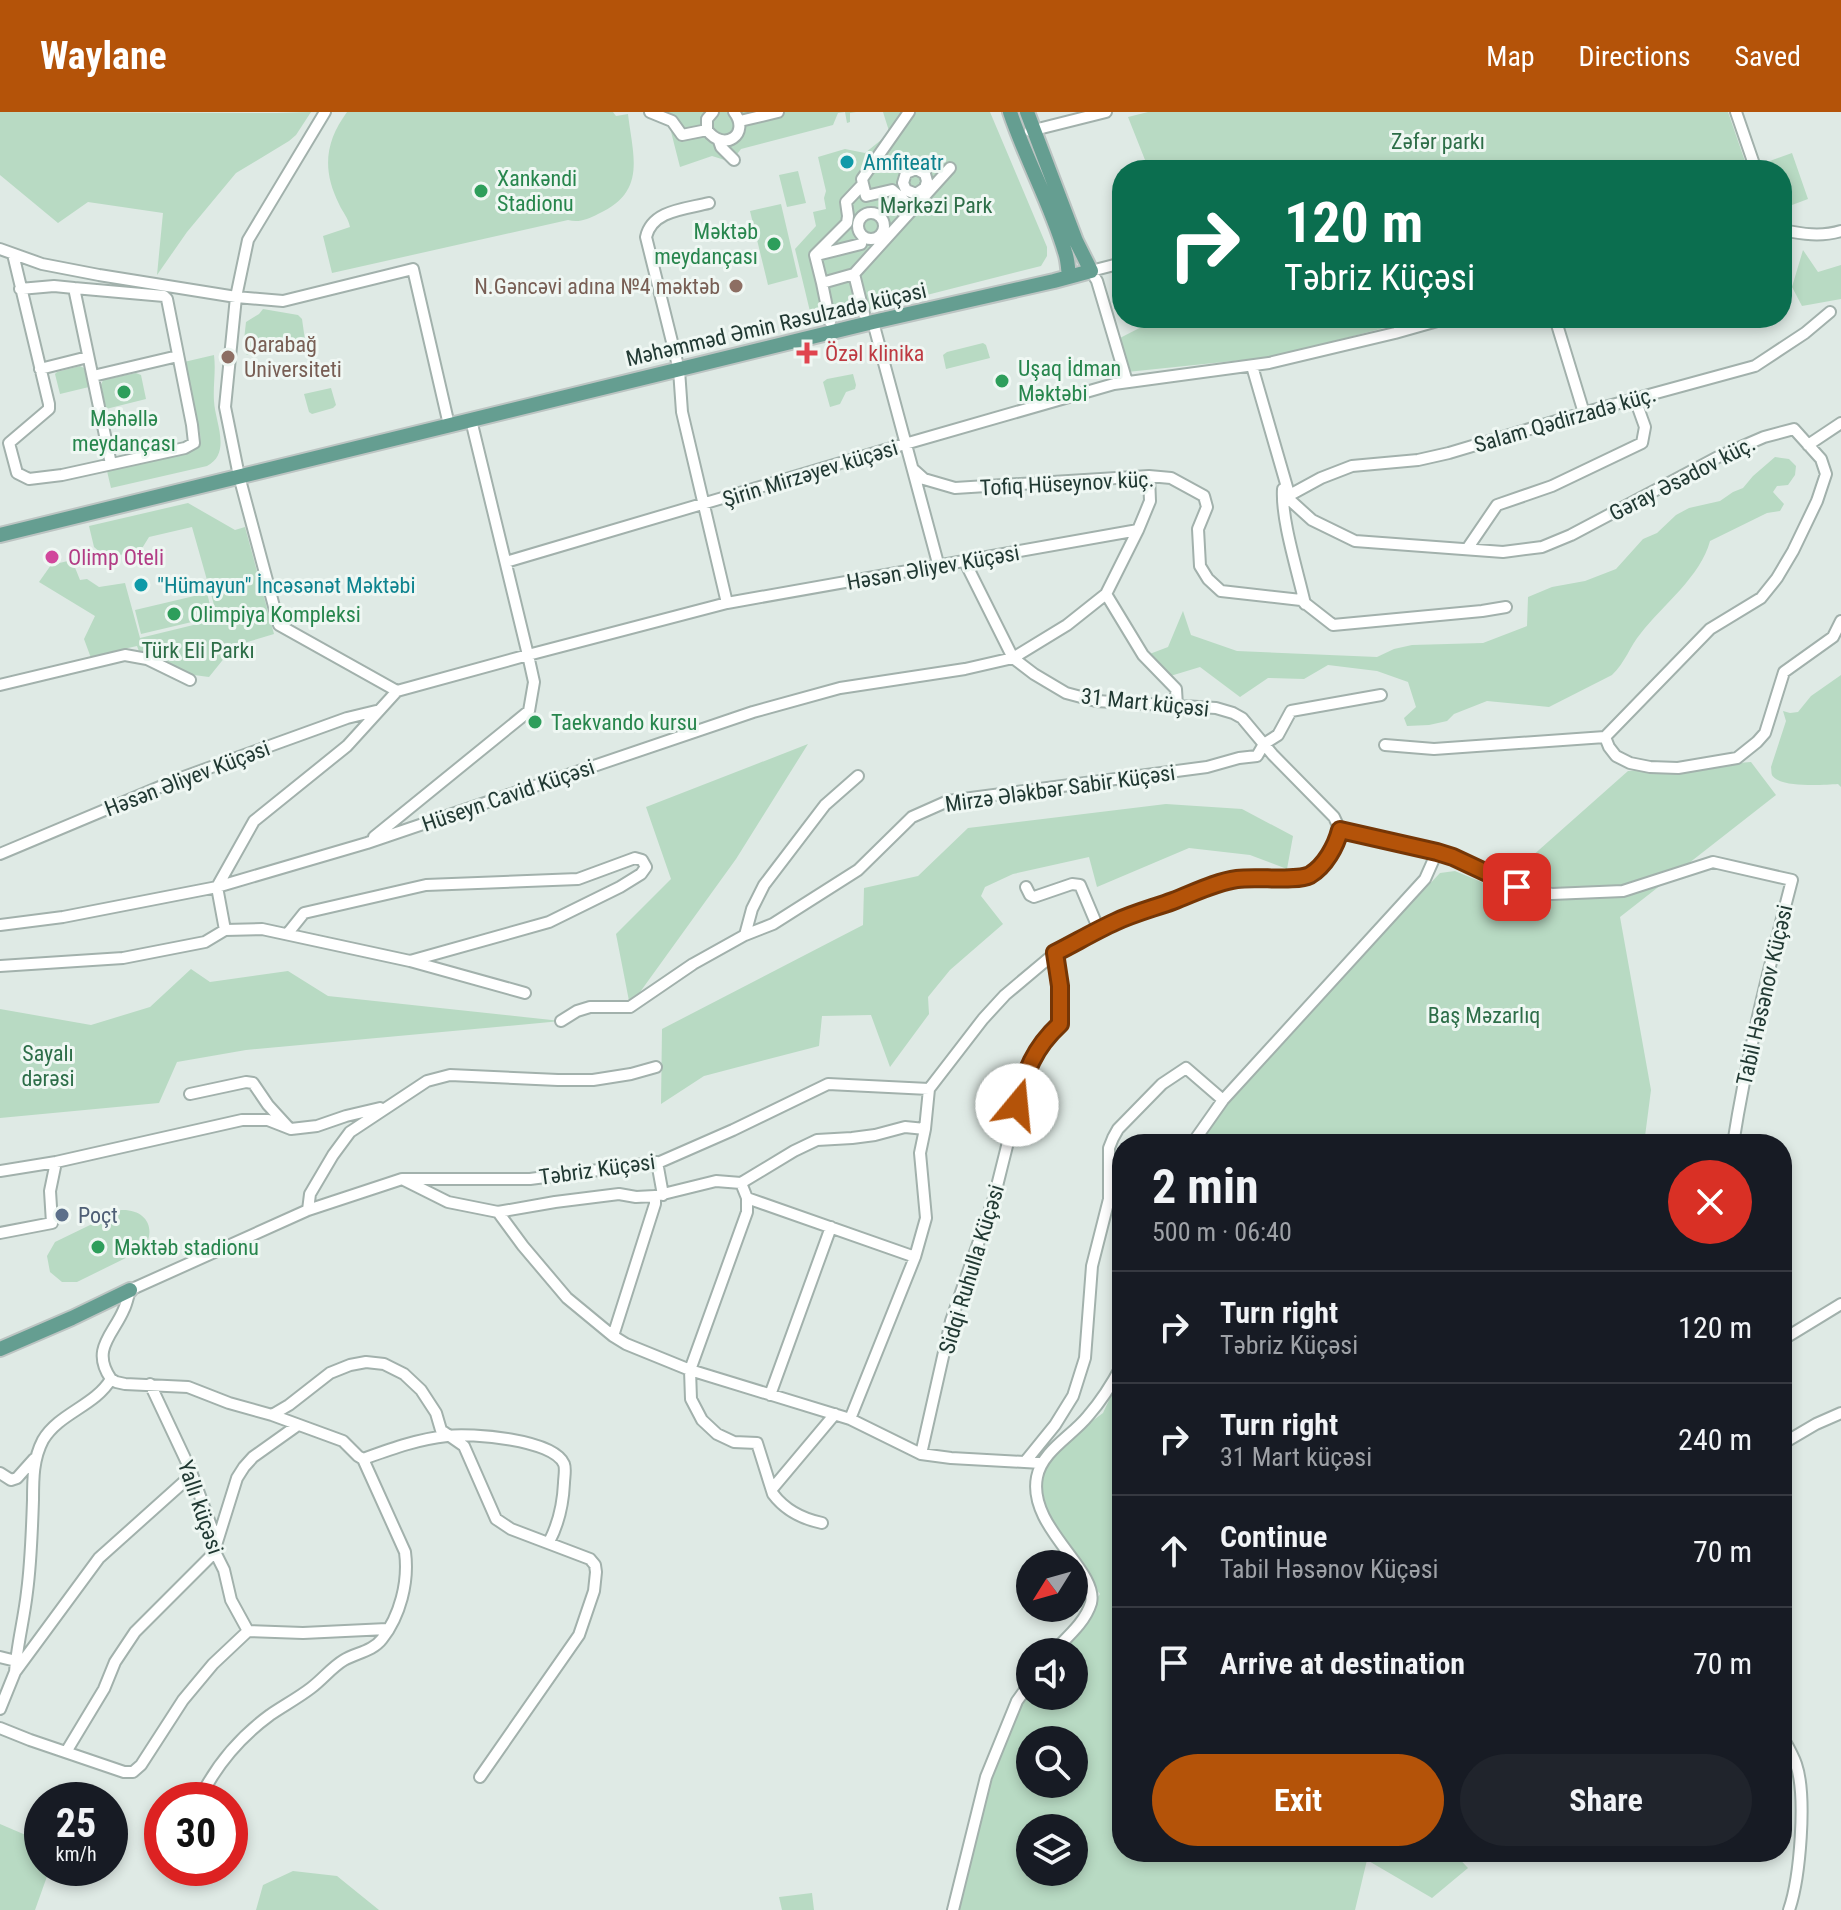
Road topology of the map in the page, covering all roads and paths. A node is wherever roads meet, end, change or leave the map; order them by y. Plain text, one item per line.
1 (325, 112) edge
2 (650, 112) edge
3 (713, 112) edge
4 (778, 112) edge
5 (909, 112) edge
6 (1010, 112) edge
7 (1027, 112) edge
8 (1106, 112) edge
9 (1736, 112) edge
10 (737, 116) edge
11 (707, 130) junction
12 (1033, 131) junction
13 (1017, 133) junction
14 (719, 141) junction
15 (734, 160) dead end
16 (1753, 160) edge
17 (927, 178) junction
18 (860, 192) junction
19 (917, 201) junction
20 (709, 203) dead end
21 (867, 214) junction
22 (883, 219) junction
23 (904, 220) junction
24 (858, 229) junction
25 (1841, 231) edge
26 (1792, 232) edge
27 (861, 244) junction
28 (0, 249) edge
29 (13, 254) junction
30 (815, 255) junction
31 (866, 262) junction
32 (1112, 266) edge
33 (1091, 271) junction
34 (854, 274) junction
35 (1069, 277) junction
36 (822, 283) junction
37 (74, 288) junction
38 (20, 289) junction
39 (236, 297) junction
40 (1830, 312) dead end
41 (868, 318) junction
42 (830, 322) dead end
43 (1413, 328) edge
44 (1558, 328) edge
45 (178, 356) junction
46 (88, 357) junction
47 (1252, 366) junction
48 (40, 369) junction
49 (679, 370) junction
50 (93, 376) junction
51 (1127, 382) junction
52 (1635, 399) junction
53 (1584, 413) junction
54 (471, 420) junction
55 (1841, 423) edge
56 (449, 425) junction
57 (5, 444) edge
58 (905, 444) junction
59 (1808, 445) junction
60 (111, 464) junction
61 (914, 470) junction
62 (239, 476) junction
63 (1149, 476) junction
64 (1284, 478) junction
65 (1288, 496) junction
66 (703, 505) junction
67 (1138, 530) junction
68 (0, 535) edge
69 (1467, 549) junction
70 (506, 562) junction
71 (965, 562) junction
72 (939, 567) junction
73 (1106, 594) junction
74 (727, 603) junction
75 (1305, 604) junction
76 (1506, 607) dead end
77 (1841, 621) edge
78 (1837, 634) edge
79 (528, 655) junction
80 (1013, 658) junction
81 (190, 680) dead end
82 (0, 685) edge
83 (397, 691) junction
84 (1381, 695) dead end
85 (1177, 706) junction
86 (378, 710) junction
87 (1605, 737) junction
88 (1264, 744) junction
89 (1385, 745) dead end
90 (858, 776) dead end
91 (1340, 830) junction
92 (367, 843) junction
93 (1437, 852) junction
94 (0, 854) edge
95 (217, 887) junction
96 (1026, 887) dead end
97 (0, 925) edge
98 (225, 930) junction
99 (1099, 930) junction
100 (288, 933) junction
101 (745, 935) junction
102 (1055, 953) junction
103 (410, 961) junction
104 (0, 966) edge
105 (525, 993) dead end
106 (561, 1021) dead end
107 (656, 1067) dead end
108 (929, 1089) junction
109 (190, 1094) dead end
110 (1223, 1100) junction
111 (386, 1107) junction
112 (291, 1129) junction
113 (925, 1129) junction
114 (1116, 1134) edge
115 (1199, 1134) edge
116 (1735, 1134) edge
117 (1112, 1142) edge
118 (56, 1162) junction
119 (657, 1162) junction
120 (0, 1171) edge
121 (402, 1179) junction
122 (741, 1183) junction
123 (659, 1196) junction
124 (747, 1198) junction
125 (308, 1210) junction
126 (498, 1212) junction
127 (831, 1227) junction
128 (0, 1233) edge
129 (915, 1257) junction
130 (130, 1290) junction
131 (1841, 1304) edge
132 (1792, 1334) edge
133 (613, 1336) junction
134 (0, 1349) edge
135 (690, 1370) junction
136 (111, 1379) junction
137 (150, 1384) junction
138 (1112, 1384) edge
139 (770, 1395) junction
140 (1841, 1413) edge
141 (835, 1414) junction
142 (272, 1415) junction
143 (850, 1419) junction
144 (298, 1425) junction
145 (448, 1436) junction
146 (1792, 1438) edge
147 (921, 1454) junction
148 (36, 1457) junction
149 (363, 1459) junction
150 (1025, 1462) junction
151 (1041, 1463) junction
152 (190, 1469) junction
153 (0, 1473) edge
154 (772, 1489) junction
155 (822, 1523) dead end
156 (549, 1542) junction
157 (216, 1547) junction
158 (387, 1629) junction
159 (248, 1631) junction
160 (1066, 1638) edge
161 (0, 1657) edge
162 (15, 1666) junction
163 (1016, 1703) edge
164 (0, 1709) edge
165 (0, 1728) edge
166 (66, 1752) junction
167 (1792, 1756) edge
168 (480, 1777) dead end
169 (208, 1782) edge
170 (953, 1910) edge
171 (1789, 1910) edge

1 - 39 street
2 - 11 street
3 - 11 street
4 - 10 street
5 - 18 street
6 - 13 main road
7 - 12 main road
8 - 12 street
9 - 16 street
10 - 14 street
11 - 14 street
12 - 13 street
12 - 33 main road
13 - 35 main road
14 - 15 street
17 - 19 street
17 - 19 street
17 - 19 street
18 - 19 street
18 - 21 street
18 - 24 street
18 - 30 street
19 - 23 street
20 - 49 street
21 - 22 street
21 - 24 street
22 - 23 street
22 - 24 street
23 - 31 street
24 - 27 street
25 - 26 street
27 - 30 street
27 - 31 street
28 - 29 street
29 - 38 street
29 - 39 street
30 - 36 street
31 - 34 street
32 - 33 street
33 - 35 main road, Məhəmməd Əmin Rəsulzadə küçəsi
33 - 51 street
34 - 36 street
34 - 41 street
35 - 41 main road, Məhəmməd Əmin Rəsulzadə küçəsi
36 - 42 street
37 - 38 street
37 - 45 street
37 - 46 street
38 - 48 street
39 - 56 street
39 - 62 street
40 - 52 street, Salam Qədirzadə küç.
41 - 49 main road, Məhəmməd Əmin Rəsulzadə küçəsi
41 - 58 street
43 - 47 street
44 - 53 street
45 - 50 street
45 - 60 street
46 - 48 street
46 - 50 street
47 - 51 street
47 - 64 street
48 - 57 street
49 - 54 main road, Məhəmməd Əmin Rəsulzadə küçəsi
49 - 66 street
50 - 60 street
51 - 58 street, Şirin Mirzəyev küçəsi
52 - 53 street, Salam Qədirzadə küç.
52 - 69 street
53 - 65 street, Salam Qədirzadə küç.
54 - 56 main road, Məhəmməd Əmin Rəsulzadə küçəsi
54 - 70 street
55 - 59 street
56 - 62 main road, Məhəmməd Əmin Rəsulzadə küçəsi
57 - 60 street
58 - 61 street
58 - 66 street, Şirin Mirzəyev küçəsi
59 - 69 street, Gəray Əsədov küç.
59 - 87 street
61 - 63 street, Tofiq Hüseynov küç.
61 - 72 street
62 - 68 main road
62 - 83 street
63 - 67 street
63 - 75 street, Tofiq Hüseynov küç.
64 - 65 street
64 - 75 street
65 - 69 street, Gəray Əsədov küç.
66 - 70 street, Şirin Mirzəyev küçəsi
66 - 74 street
67 - 71 street, Həsən Əliyev Küçəsi
67 - 73 street
70 - 79 street
71 - 72 street, Həsən Əliyev Küçəsi
71 - 80 street, 31 Mart küçəsi
72 - 74 street, Həsən Əliyev Küçəsi
73 - 80 street, Hüseyn Cavid Küçəsi
73 - 85 street
74 - 79 street, Həsən Əliyev Küçəsi
75 - 76 street, Tofiq Hüseynov küç.
77 - 78 street
78 - 87 street
79 - 83 street, Həsən Əliyev Küçəsi
79 - 92 street
80 - 85 street, 31 Mart küçəsi
80 - 92 street, Hüseyn Cavid Küçəsi
81 - 82 street
83 - 86 street, Həsən Əliyev Küçəsi
84 - 88 street
85 - 88 street, 31 Mart küçəsi
86 - 94 street, Həsən Əliyev Küçəsi
86 - 95 street, Həsən Əliyev Küçəsi
87 - 89 street
88 - 91 street, 31 Mart küçəsi
88 - 101 street, Mirzə Ələkbər Sabir Küçəsi
90 - 101 street
91 - 93 street
91 - 99 street
92 - 95 street, Hüseyn Cavid Küçəsi
93 - 110 street
93 - 116 street, Tabil Həsənov Küçəsi
95 - 97 street, Hüseyn Cavid Küçəsi
95 - 98 street
96 - 99 street
98 - 100 street
98 - 104 street
99 - 102 street
100 - 103 street
100 - 103 street
101 - 106 street, Mirzə Ələkbər Sabir Küçəsi
102 - 108 street
102 - 147 street, Sidqi Ruhulla Küçəsi
103 - 105 street
107 - 111 street
108 - 113 street
108 - 119 street, Təbriz Küçəsi
109 - 112 street
110 - 114 street
110 - 115 street
111 - 112 street
111 - 125 street
112 - 118 street
113 - 122 street
113 - 129 street
117 - 150 street
118 - 120 street
118 - 128 street
119 - 121 street, Təbriz Küçəsi
119 - 123 street
121 - 125 street, Təbriz Küçəsi
121 - 126 street
122 - 123 street
122 - 124 street
123 - 126 street
123 - 133 street
124 - 127 street
124 - 135 street
125 - 130 street, Təbriz Küçəsi
126 - 133 street
127 - 129 street
127 - 139 street
129 - 143 street
130 - 134 main road
130 - 136 street
131 - 132 street
133 - 135 street
135 - 139 street
135 - 154 street
136 - 137 street
136 - 148 street
137 - 142 street
137 - 152 street, Yallı küçəsi
138 - 151 street
139 - 141 street
140 - 146 street
141 - 143 street
141 - 154 street
142 - 144 street
142 - 145 street
143 - 147 street
144 - 149 street
144 - 157 street
145 - 149 street
145 - 156 street
145 - 156 street
147 - 150 street
148 - 153 street
148 - 162 street
149 - 158 street
150 - 151 street
151 - 160 street
152 - 157 street, Yallı küçəsi
152 - 162 street
154 - 155 street
156 - 168 street
157 - 159 street, Yallı küçəsi
157 - 166 street
158 - 159 street
158 - 169 street
159 - 166 street
161 - 162 street
162 - 164 street
163 - 170 street
165 - 166 street
167 - 171 street

